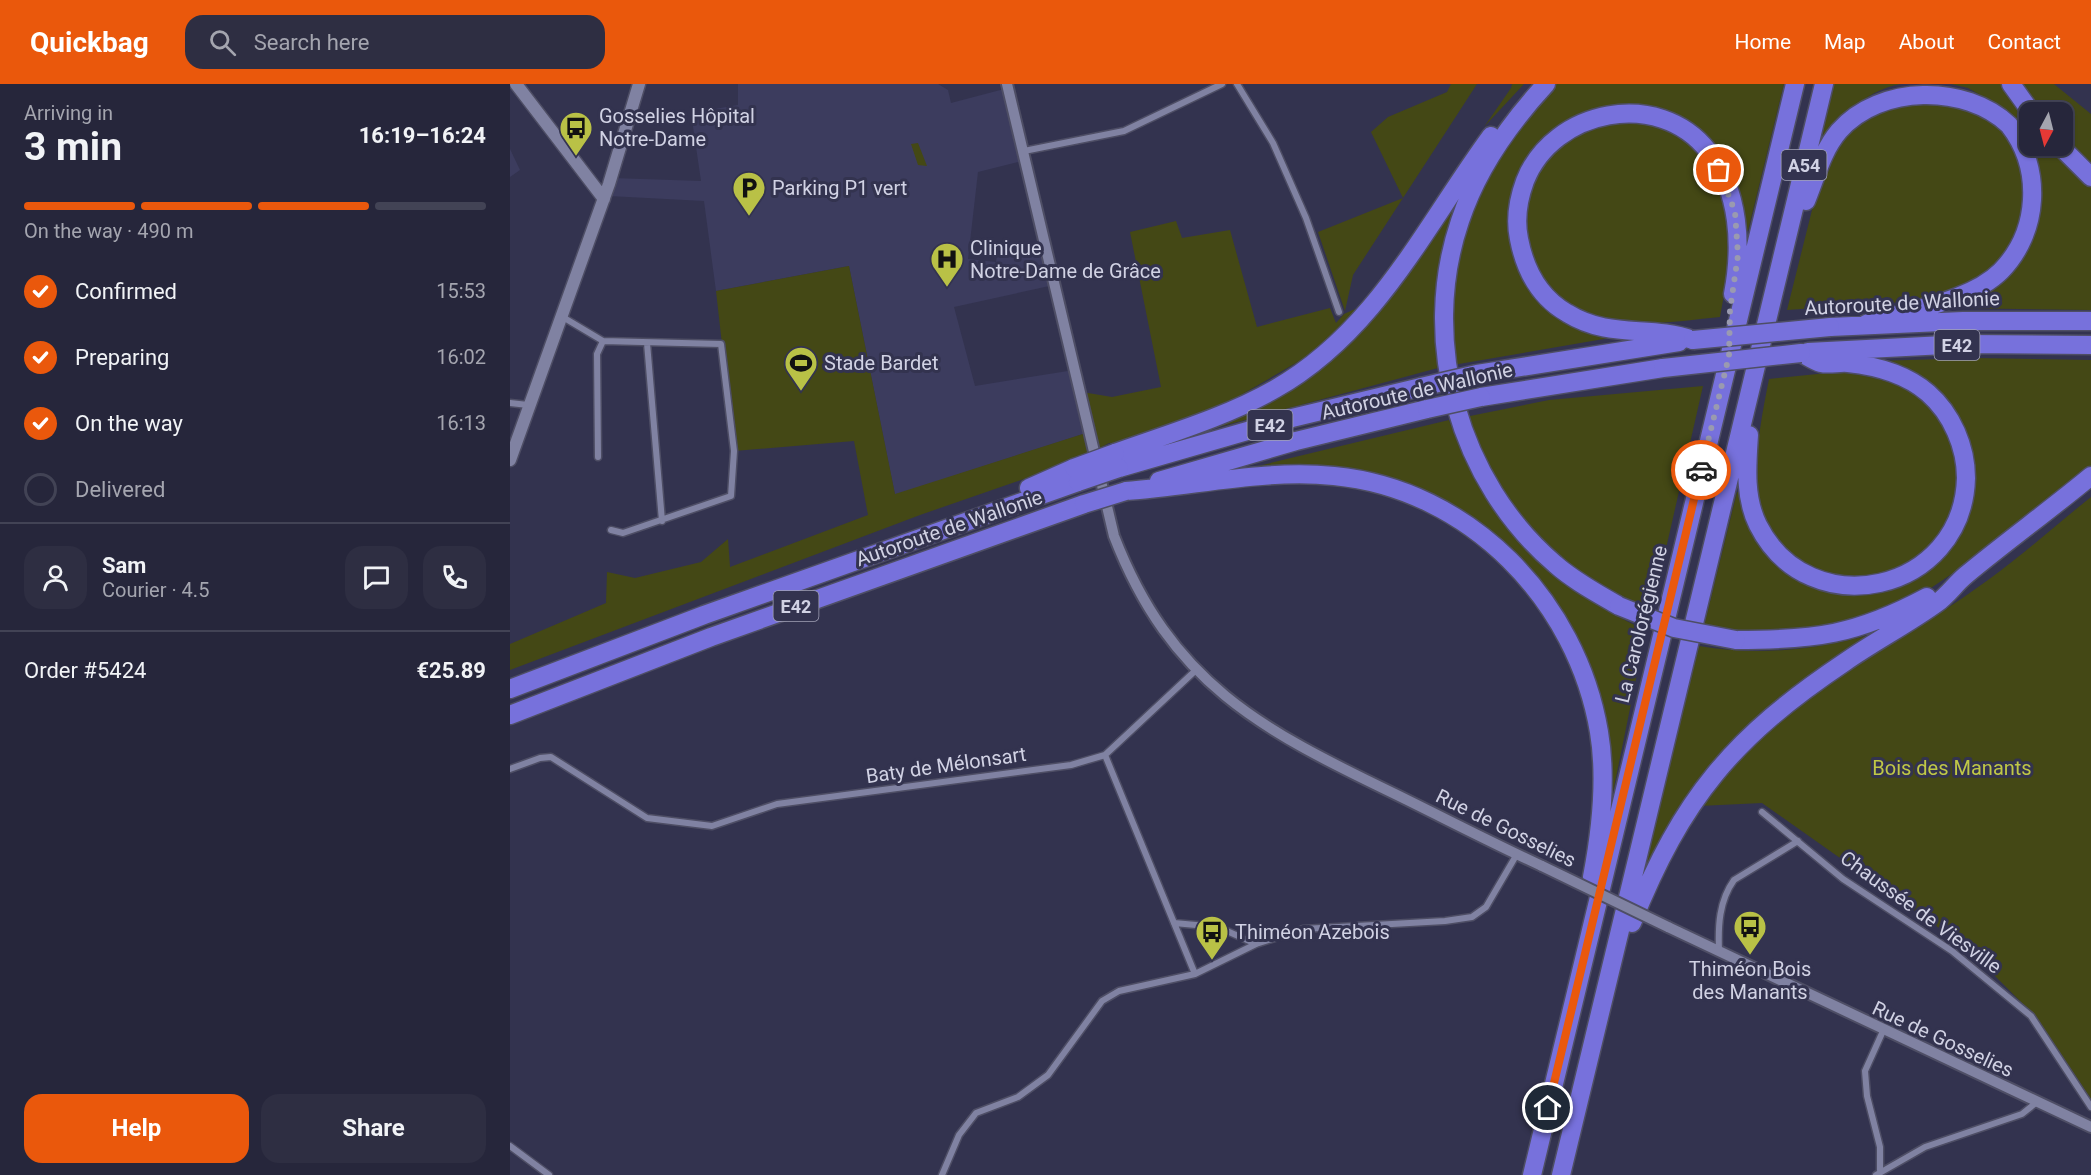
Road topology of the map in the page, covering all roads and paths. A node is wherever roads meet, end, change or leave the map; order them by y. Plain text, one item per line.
1 (516, 84) edge
2 (639, 84) edge
3 (1007, 84) edge
4 (1222, 84) edge
5 (1237, 84) edge
6 (1546, 84) edge
7 (1795, 84) edge
8 (1824, 84) edge
9 (2011, 84) edge
10 (2024, 102) edge
11 (1024, 151) junction
12 (2070, 156) edge
13 (2091, 177) edge
14 (604, 199) junction
15 (1785, 246) junction
16 (1339, 312) dead end
17 (561, 316) junction
18 (2091, 321) edge
19 (1866, 324) junction
20 (1670, 338) junction
21 (603, 341) junction
22 (647, 343) junction
23 (2091, 345) edge
24 (1729, 356) junction
25 (1823, 357) junction
26 (1753, 382) junction
27 (510, 403) edge
28 (528, 405) junction
29 (598, 457) dead end
30 (510, 460) edge
31 (1117, 461) junction
32 (2091, 476) edge
33 (1126, 491) junction
34 (662, 521) junction
35 (611, 530) dead end
36 (1965, 576) junction
37 (1196, 670) junction
38 (510, 689) edge
39 (510, 714) edge
40 (1105, 755) junction
41 (510, 769) edge
42 (1762, 813) dead end
43 (1798, 841) junction
44 (1517, 854) junction
45 (1596, 908) junction
46 (1174, 923) junction
47 (1256, 944) junction
48 (1719, 951) junction
49 (1195, 974) junction
50 (1604, 998) junction
51 (1884, 1031) junction
52 (2037, 1102) junction
53 (2091, 1107) edge
54 (2091, 1128) edge
55 (510, 1146) edge
56 (1878, 1172) edge
57 (549, 1175) edge
58 (942, 1175) edge
59 (1532, 1175) edge
60 (1561, 1175) edge

1 - 14 main road
2 - 14 main road
3 - 11 street, Rue de Gosselies
4 - 11 street
5 - 16 street
6 - 31 highway
6 - 36 highway, bridge
7 - 24 highway, La Carolorégienne / A54
8 - 15 highway, A54
9 - 10 highway
11 - 37 street, Rue de Gosselies
12 - 13 highway
14 - 17 main road
15 - 19 highway
15 - 26 highway, A54
17 - 21 street
17 - 28 main road
18 - 19 highway, Autoroute de Wallonie / E42
19 - 20 highway, Autoroute de Wallonie / E42, bridge
20 - 24 highway
20 - 31 highway, Autoroute de Wallonie / E42, bridge
21 - 22 street
21 - 29 street
22 - 34 street
22 - 34 street
23 - 25 highway, E42
24 - 45 highway, La Carolorégienne / A54
25 - 26 highway
25 - 33 highway, Autoroute de Wallonie / E42, bridge
26 - 50 highway, A54
27 - 28 street
28 - 30 main road
31 - 38 highway, Autoroute de Wallonie / E42, bridge
32 - 36 highway
33 - 39 highway, Autoroute de Wallonie / E42, bridge
33 - 45 highway
34 - 35 street
36 - 50 highway
37 - 40 street, Baty de Mélonsart
37 - 44 street, Rue de Gosselies
40 - 41 street, Baty de Mélonsart
40 - 46 street
42 - 43 street, Chaussée de Viesville
43 - 48 street
43 - 53 street, Chaussée de Viesville
44 - 47 street
44 - 48 street, Rue de Gosselies, bridge
45 - 59 highway, La Carolorégienne / A54
46 - 47 street
46 - 49 street
47 - 49 street
48 - 51 street, Rue de Gosselies
49 - 58 street
50 - 60 highway, A54
51 - 52 street, Rue de Gosselies
51 - 56 street
52 - 54 street, Rue de Gosselies
52 - 56 street
55 - 57 street

